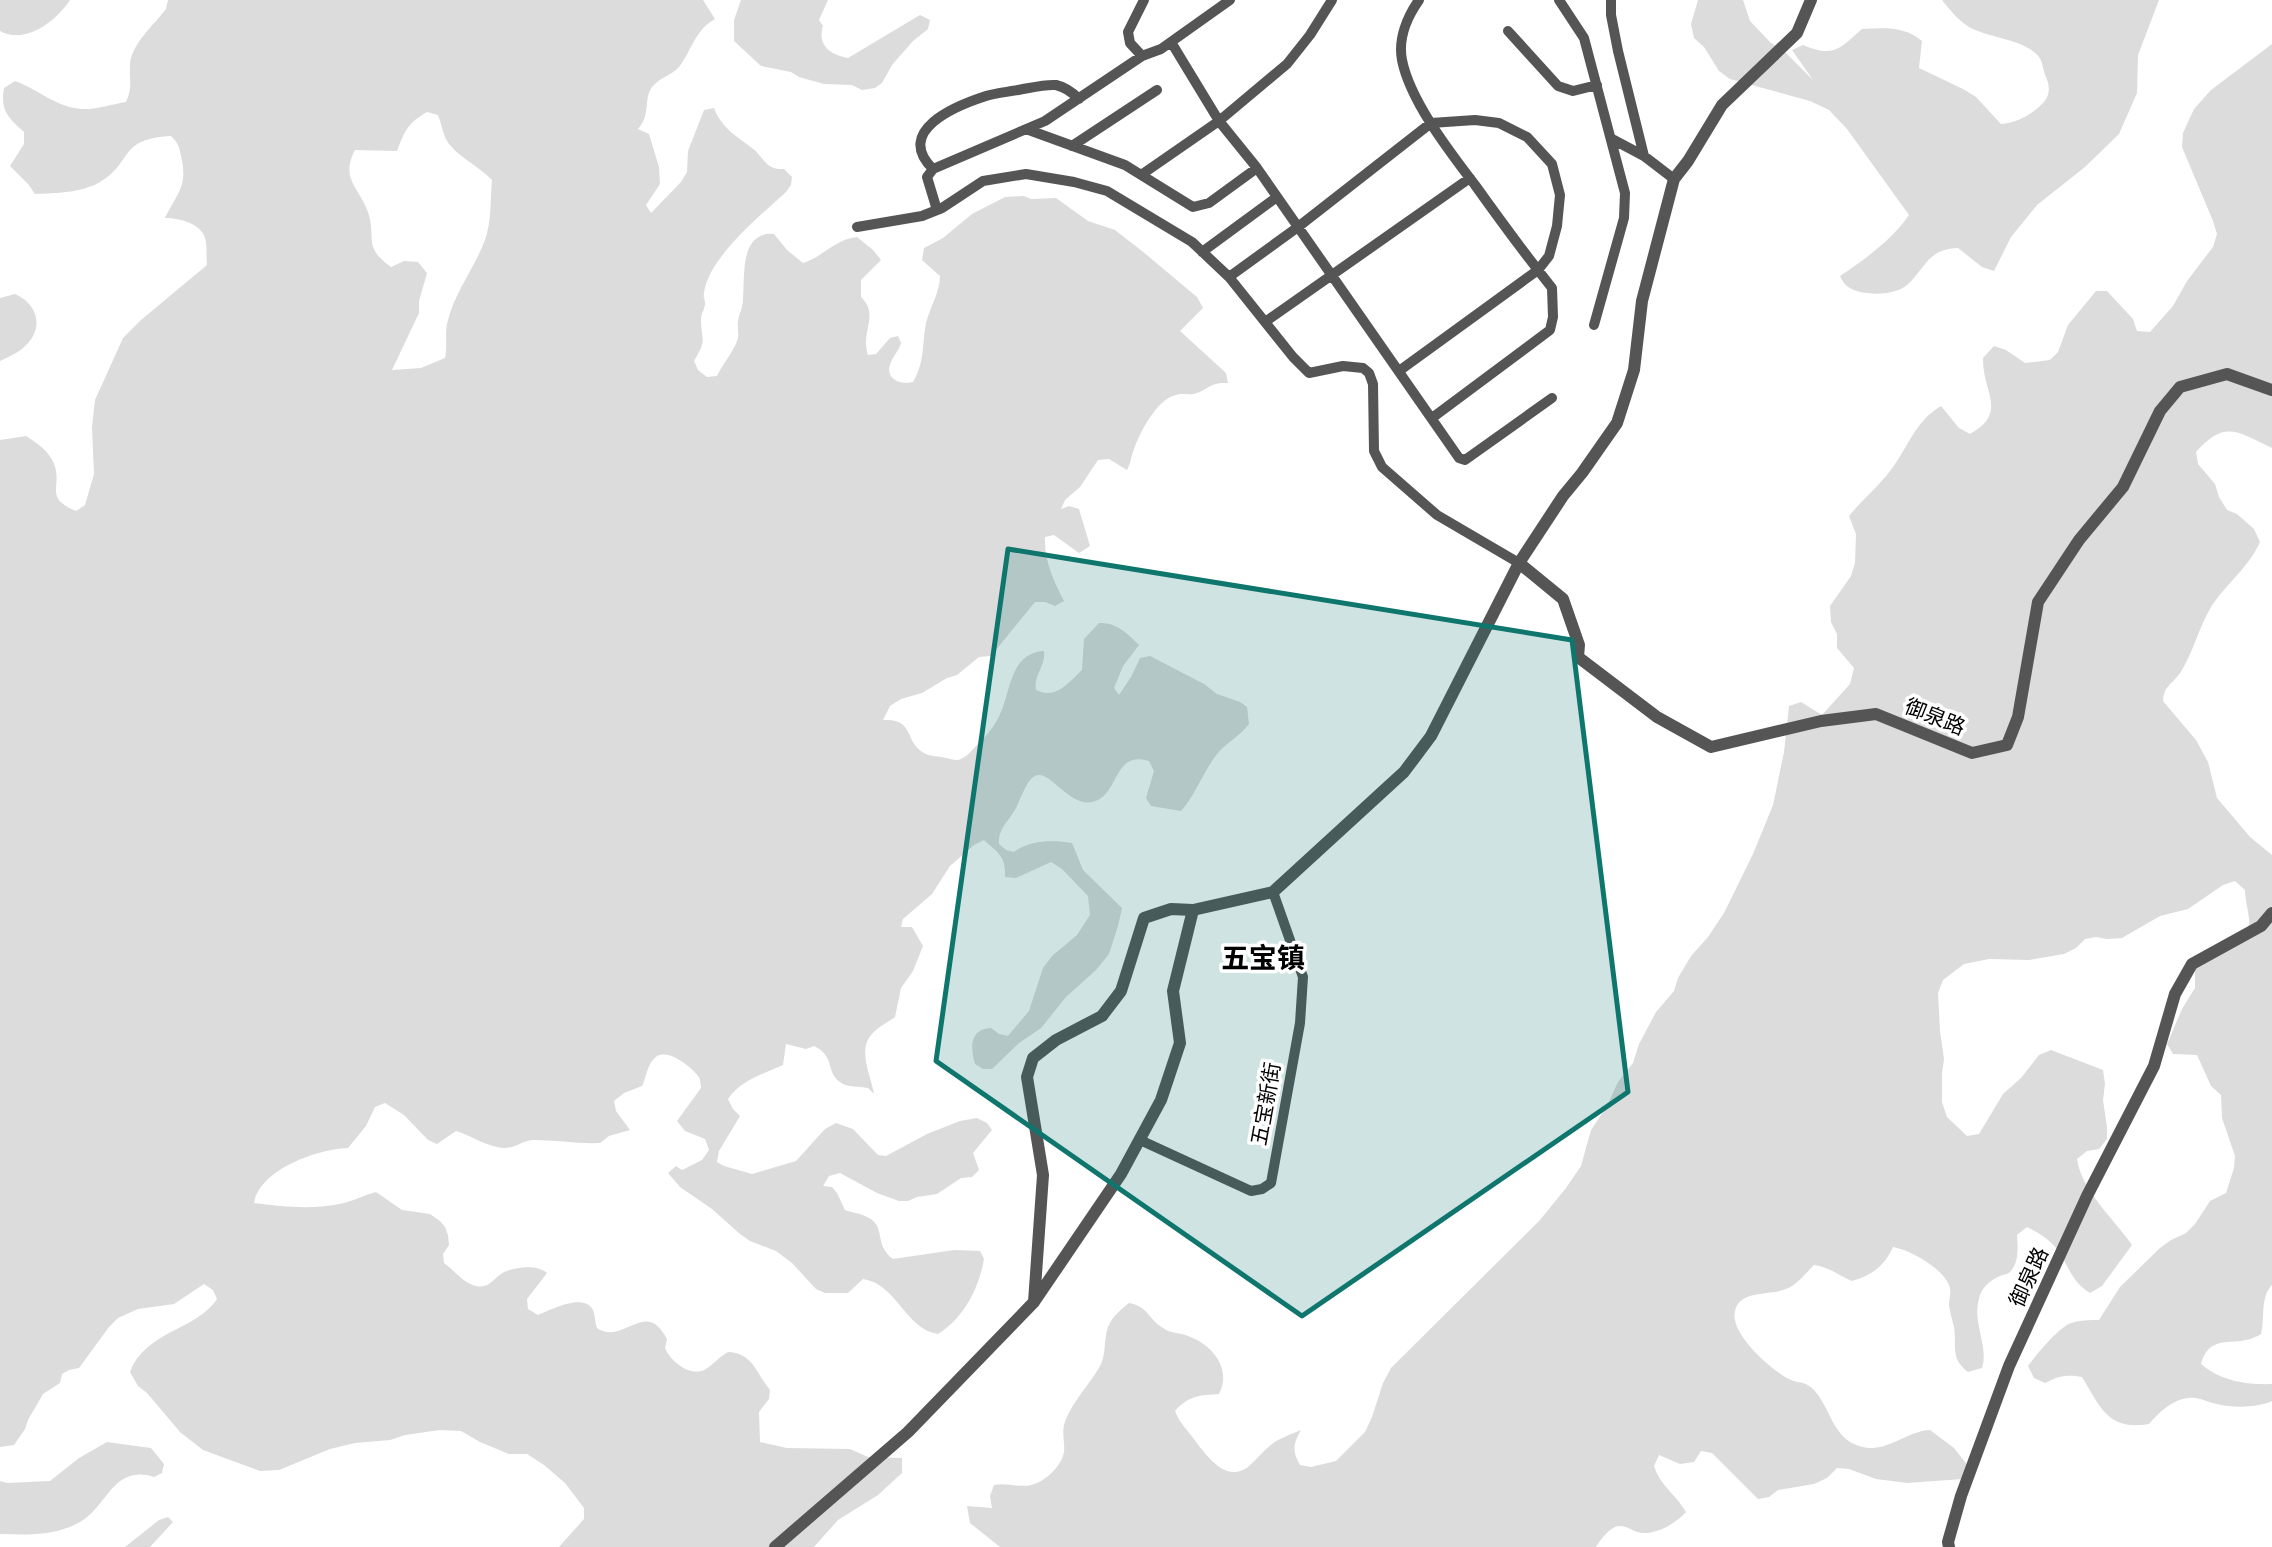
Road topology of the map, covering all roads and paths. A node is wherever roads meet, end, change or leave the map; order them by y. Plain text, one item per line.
1 (1144, 0) edge
2 (1230, 0) edge
3 (1332, 0) edge
4 (1419, 0) edge
5 (1559, 0) edge
6 (1611, 0) edge
7 (1811, 0) edge
8 (1508, 32) dead end
9 (1171, 42) junction
10 (1142, 56) junction
11 (1597, 85) junction
12 (1157, 90) dead end
13 (1079, 99) junction
14 (1219, 121) junction
15 (1431, 123) junction
16 (1026, 129) junction
17 (1612, 139) junction
18 (1072, 146) junction
19 (1644, 156) junction
20 (1256, 168) junction
21 (933, 169) junction
22 (1141, 175) junction
23 (1470, 178) junction
24 (1674, 179) junction
25 (1277, 197) junction
26 (937, 210) junction
27 (857, 227) dead end
28 (1298, 227) junction
29 (1202, 252) junction
30 (1538, 270) junction
31 (1332, 275) junction
32 (1229, 277) junction
33 (1265, 322) junction
34 (1594, 325) dead end
35 (1399, 371) junction
36 (2272, 390) edge
37 (1552, 398) dead end
38 (1432, 418) junction
39 (1519, 563) junction
40 (1273, 892) junction
41 (1193, 910) junction
42 (2272, 913) edge
43 (1140, 1140) junction
44 (1034, 1302) junction
45 (775, 1547) edge
46 (1949, 1547) edge

1 - 10 street
2 - 9 street
3 - 14 street
4 - 15 street
5 - 11 street
6 - 19 street
7 - 24 street
8 - 11 street
9 - 10 street
9 - 14 street
10 - 13 street
11 - 17 street
12 - 18 street
13 - 16 street
13 - 21 street
14 - 20 street
14 - 22 street
15 - 23 street
15 - 28 street
15 - 30 street
16 - 18 street
16 - 21 street
17 - 19 street
17 - 34 street
18 - 22 street
19 - 24 street
20 - 22 street
20 - 25 street
21 - 26 street
23 - 30 street
23 - 31 street
24 - 39 street
25 - 28 street
25 - 29 street
26 - 27 street
26 - 29 street
28 - 31 street
28 - 32 street
29 - 32 street
30 - 35 street
30 - 38 street
31 - 33 street
31 - 35 street
32 - 33 street
33 - 39 street
35 - 38 street
36 - 39 street, 御泉路
37 - 38 street
39 - 40 street
40 - 41 street
40 - 43 street, 五宝新街
41 - 43 street
41 - 44 street
42 - 46 street, 御泉路
43 - 44 street
44 - 45 street

